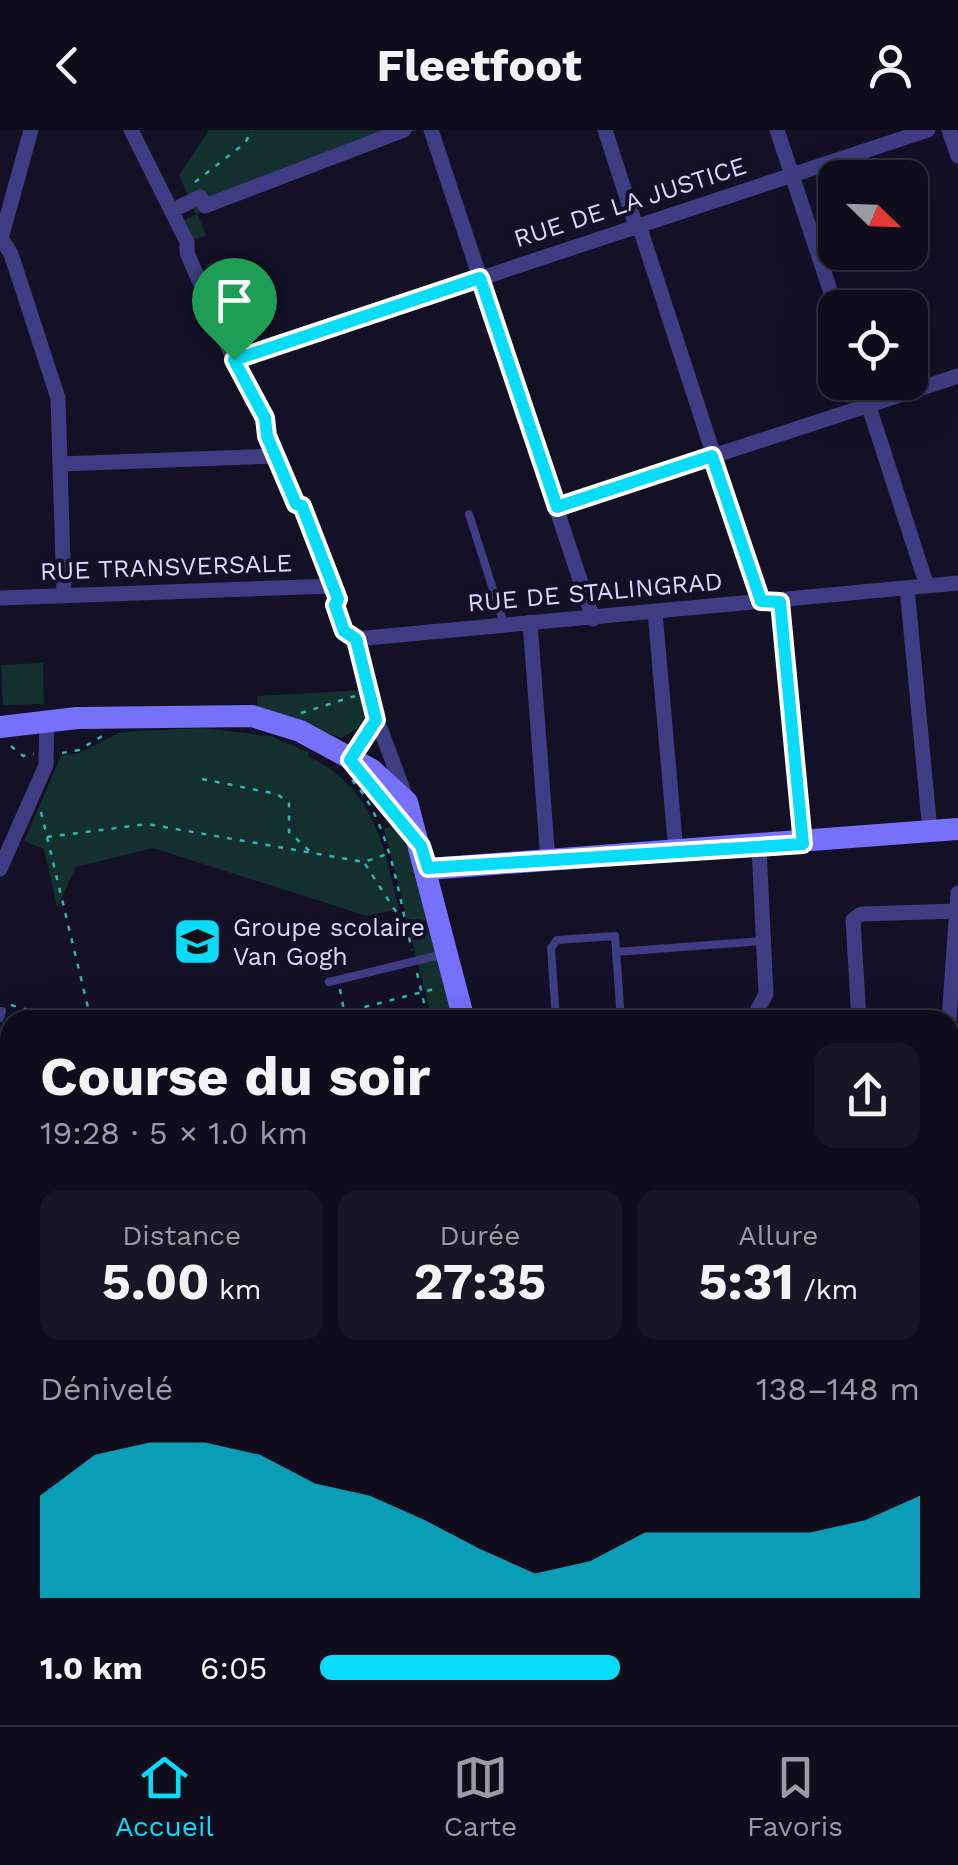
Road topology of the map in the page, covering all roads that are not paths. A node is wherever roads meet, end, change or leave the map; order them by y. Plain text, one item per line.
1 (31, 130) edge
2 (130, 130) edge
3 (404, 130) edge
4 (431, 130) edge
5 (605, 130) edge
6 (777, 130) edge
7 (928, 130) edge
8 (950, 130) edge
9 (907, 133) edge
10 (958, 156) edge
11 (792, 175) junction
12 (6, 200) edge
13 (173, 210) junction
14 (638, 225) junction
15 (0, 240) edge
16 (480, 278) junction
17 (830, 290) edge
18 (234, 360) junction
19 (958, 376) edge
20 (866, 400) edge
21 (868, 405) junction
22 (277, 456) junction
23 (712, 456) junction
24 (60, 464) junction
25 (557, 507) junction
26 (468, 514) dead end
27 (958, 583) edge
28 (333, 586) junction
29 (927, 586) junction
30 (908, 588) junction
31 (64, 596) junction
32 (0, 598) edge
33 (761, 601) junction
34 (780, 602) junction
35 (655, 612) junction
36 (593, 619) junction
37 (530, 622) junction
38 (504, 624) junction
39 (356, 639) junction
40 (46, 720) junction
41 (375, 723) junction
42 (3, 735) edge
43 (350, 758) junction
44 (407, 802) junction
45 (958, 828) edge
46 (930, 831) junction
47 (803, 844) junction
48 (759, 846) junction
49 (676, 852) junction
50 (417, 857) junction
51 (548, 860) junction
52 (0, 869) edge
53 (958, 893) edge
54 (957, 911) edge
55 (763, 941) junction
56 (616, 952) junction
57 (448, 953) junction
58 (334, 981) road end
59 (462, 1010) edge
60 (555, 1010) edge
61 (619, 1010) edge
62 (757, 1010) edge
63 (858, 1010) edge
64 (949, 1010) edge
65 (707, 1725) edge
66 (729, 1725) edge

1 - 12 street
2 - 13 street
3 - 13 street
4 - 16 street
5 - 14 street
6 - 11 street
7 - 9 street, RUE DE LA JUSTICE
8 - 10 street
9 - 11 street, RUE DE LA JUSTICE
11 - 14 street, RUE DE LA JUSTICE
11 - 17 street
12 - 15 street
13 - 18 street
14 - 16 street, RUE DE LA JUSTICE
14 - 23 street
15 - 24 street
16 - 18 street, RUE DE LA JUSTICE
16 - 25 street
18 - 22 street
19 - 21 street
20 - 21 street
21 - 23 street
21 - 29 street
22 - 24 street
22 - 28 street
23 - 25 street
23 - 33 street
24 - 31 street
25 - 36 street
26 - 38 lane
27 - 29 street, RUE DE STALINGRAD
28 - 31 street, RUE TRANSVERSALE
28 - 39 street
29 - 30 street, RUE DE STALINGRAD
30 - 34 street, RUE DE STALINGRAD
30 - 46 street
31 - 32 street, RUE TRANSVERSALE
33 - 34 street, RUE DE STALINGRAD
33 - 35 street, RUE DE STALINGRAD
34 - 47 street
35 - 36 street, RUE DE STALINGRAD
35 - 49 street
36 - 37 street, RUE DE STALINGRAD
37 - 38 street, RUE DE STALINGRAD
37 - 51 street
38 - 39 street, RUE DE STALINGRAD
39 - 41 street
40 - 42 street
40 - 43 street
40 - 52 street
41 - 43 street
41 - 44 street
43 - 44 street
43 - 50 street
44 - 50 street
45 - 46 street
46 - 47 street
47 - 48 street
48 - 49 street
48 - 55 street
49 - 51 street
50 - 51 street
50 - 57 street
53 - 54 street
54 - 63 street
54 - 64 street
55 - 56 lane
55 - 62 street
56 - 60 lane
56 - 61 lane
57 - 58 lane
57 - 59 street
65 - 66 lane

